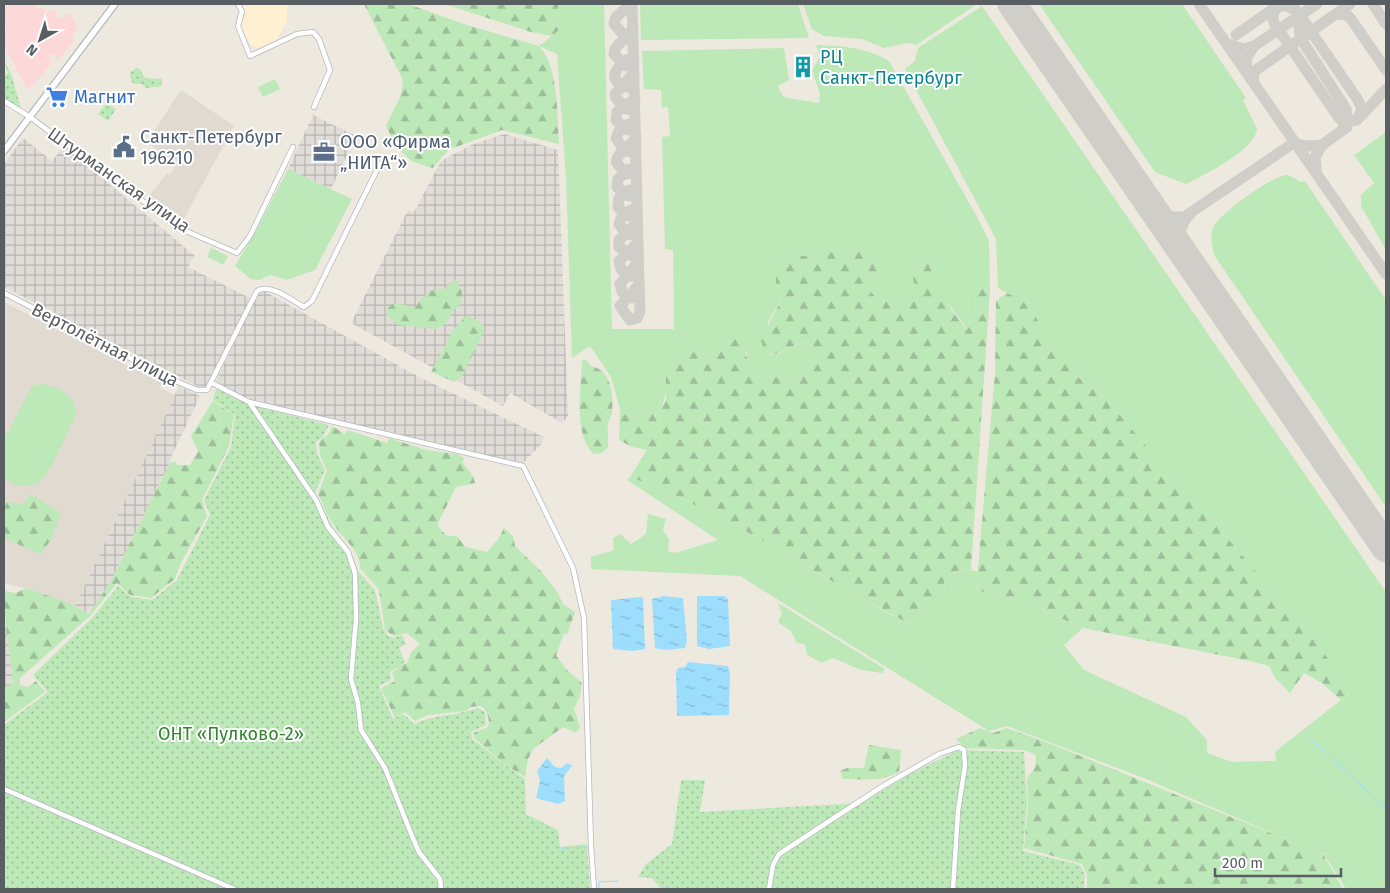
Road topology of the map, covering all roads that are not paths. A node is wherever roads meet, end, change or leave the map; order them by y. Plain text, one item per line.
1 (115, 4) edge
2 (238, 4) edge
3 (4, 101) edge
4 (314, 107) dead end
5 (30, 117) junction
6 (293, 147) dead end
7 (4, 151) edge
8 (380, 164) dead end
9 (4, 293) edge
10 (212, 383) junction
11 (249, 402) junction
12 (4, 789) edge
13 (234, 889) edge
14 (441, 889) edge
15 (594, 889) edge
16 (769, 889) edge
17 (953, 889) edge

1 - 5 street
2 - 4 street
3 - 5 street, Штурманская улица
5 - 6 street, Штурманская улица
5 - 7 street
8 - 10 street
9 - 10 street, Вертолётная улица
10 - 11 street
11 - 14 street
11 - 15 street
12 - 13 street
16 - 17 street

